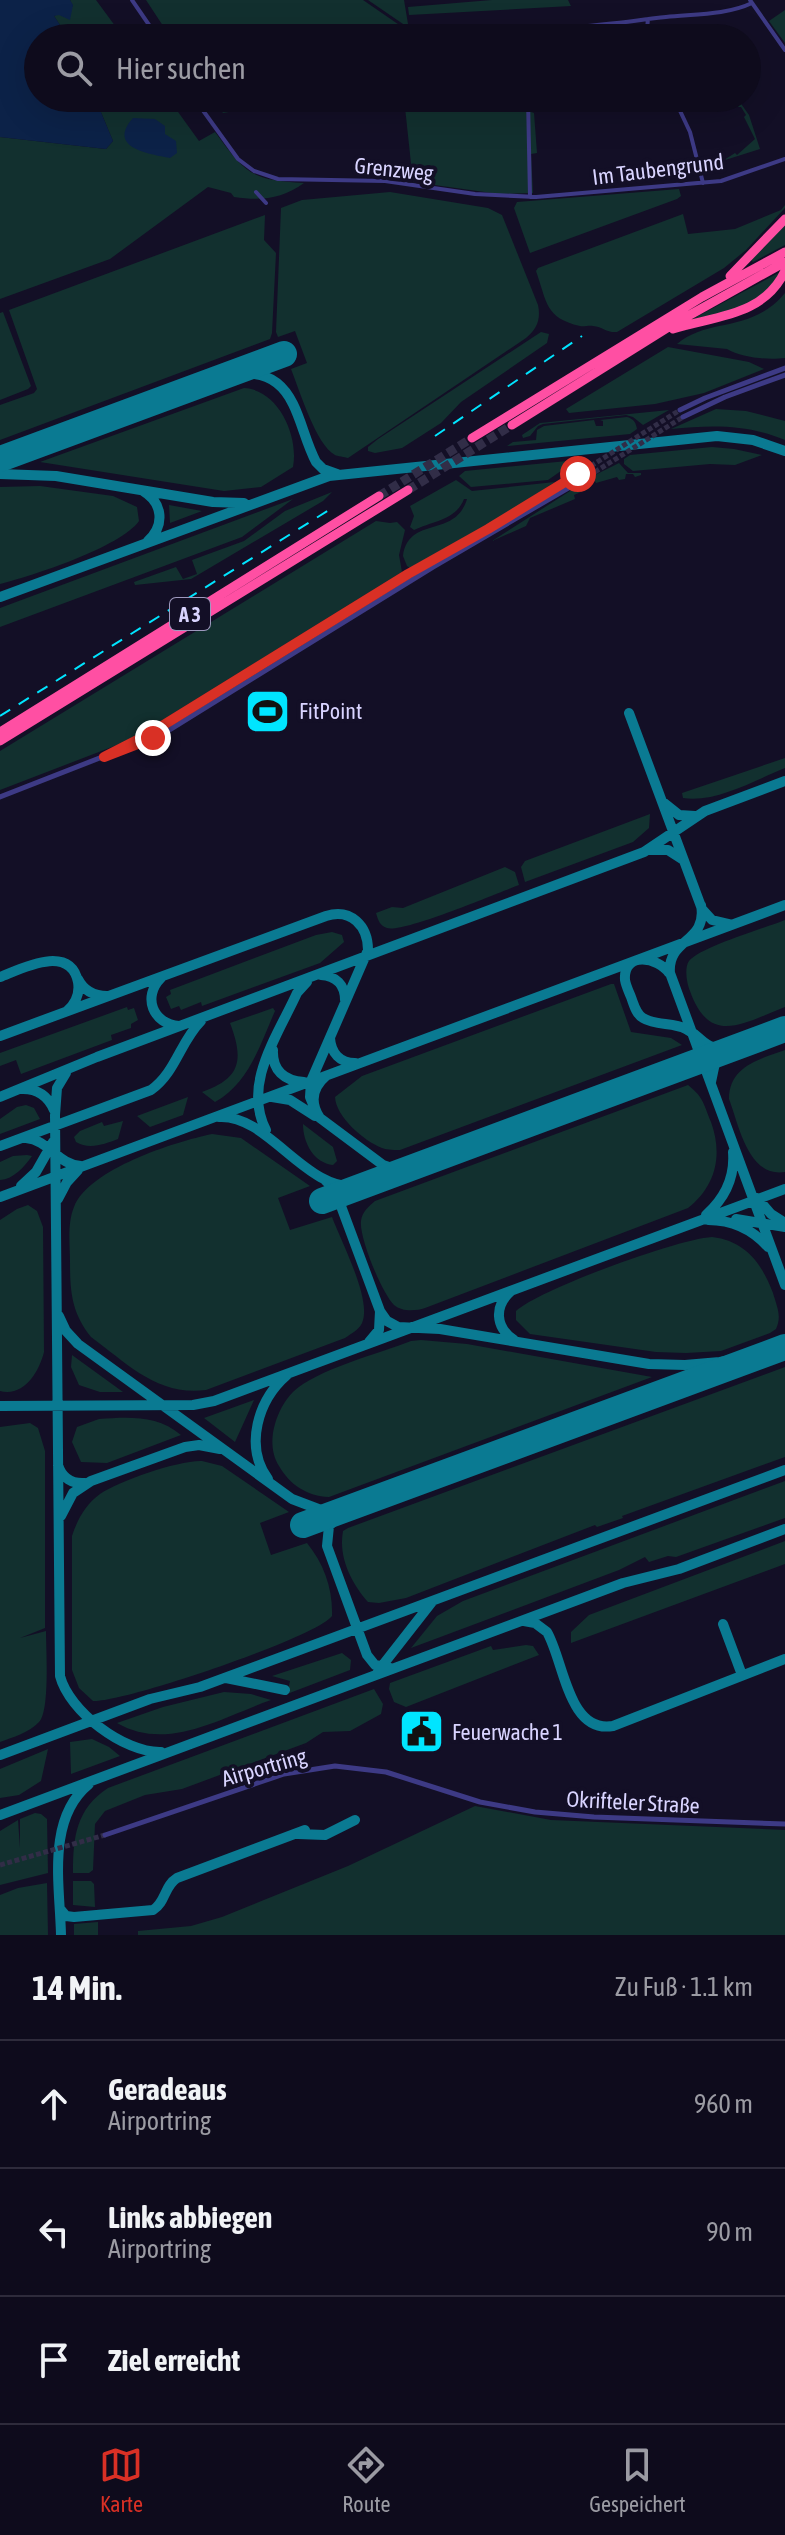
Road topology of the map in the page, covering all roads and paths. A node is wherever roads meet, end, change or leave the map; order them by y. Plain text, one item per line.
1 (132, 0) edge
2 (751, 2) edge
3 (648, 19) junction
4 (148, 24) edge
5 (559, 24) edge
6 (647, 24) edge
7 (785, 50) edge
8 (204, 112) edge
9 (528, 112) edge
10 (681, 112) edge
11 (785, 159) edge
12 (703, 183) junction
13 (256, 192) dead end
14 (532, 197) junction
15 (264, 200) dead end
16 (785, 219) edge
17 (785, 262) edge
18 (702, 297) junction
19 (652, 338) junction
20 (785, 368) edge
21 (785, 375) edge
22 (512, 425) tunnel mouth
23 (472, 438) tunnel mouth
24 (580, 477) tunnel mouth
25 (408, 490) tunnel mouth
26 (379, 496) tunnel mouth
27 (0, 732) edge
28 (0, 741) edge
29 (0, 797) edge
30 (480, 1802) joint
31 (785, 1824) edge
32 (105, 1835) tunnel mouth

1 - 4 street
2 - 3 street
2 - 7 street
3 - 5 street
3 - 6 street
8 - 14 street, Grenzweg
9 - 14 street
10 - 12 street
11 - 12 street, Im Taubengrund
12 - 14 street, Im Taubengrund
13 - 15 street
16 - 18 highway
17 - 18 highway
17 - 19 highway
17 - 19 highway
18 - 23 highway
19 - 22 highway
20 - 21 street
24 - 29 street
25 - 28 highway, A 3
26 - 27 highway, A 3
30 - 31 street, Okrifteler Straße
30 - 32 street, Airportring

